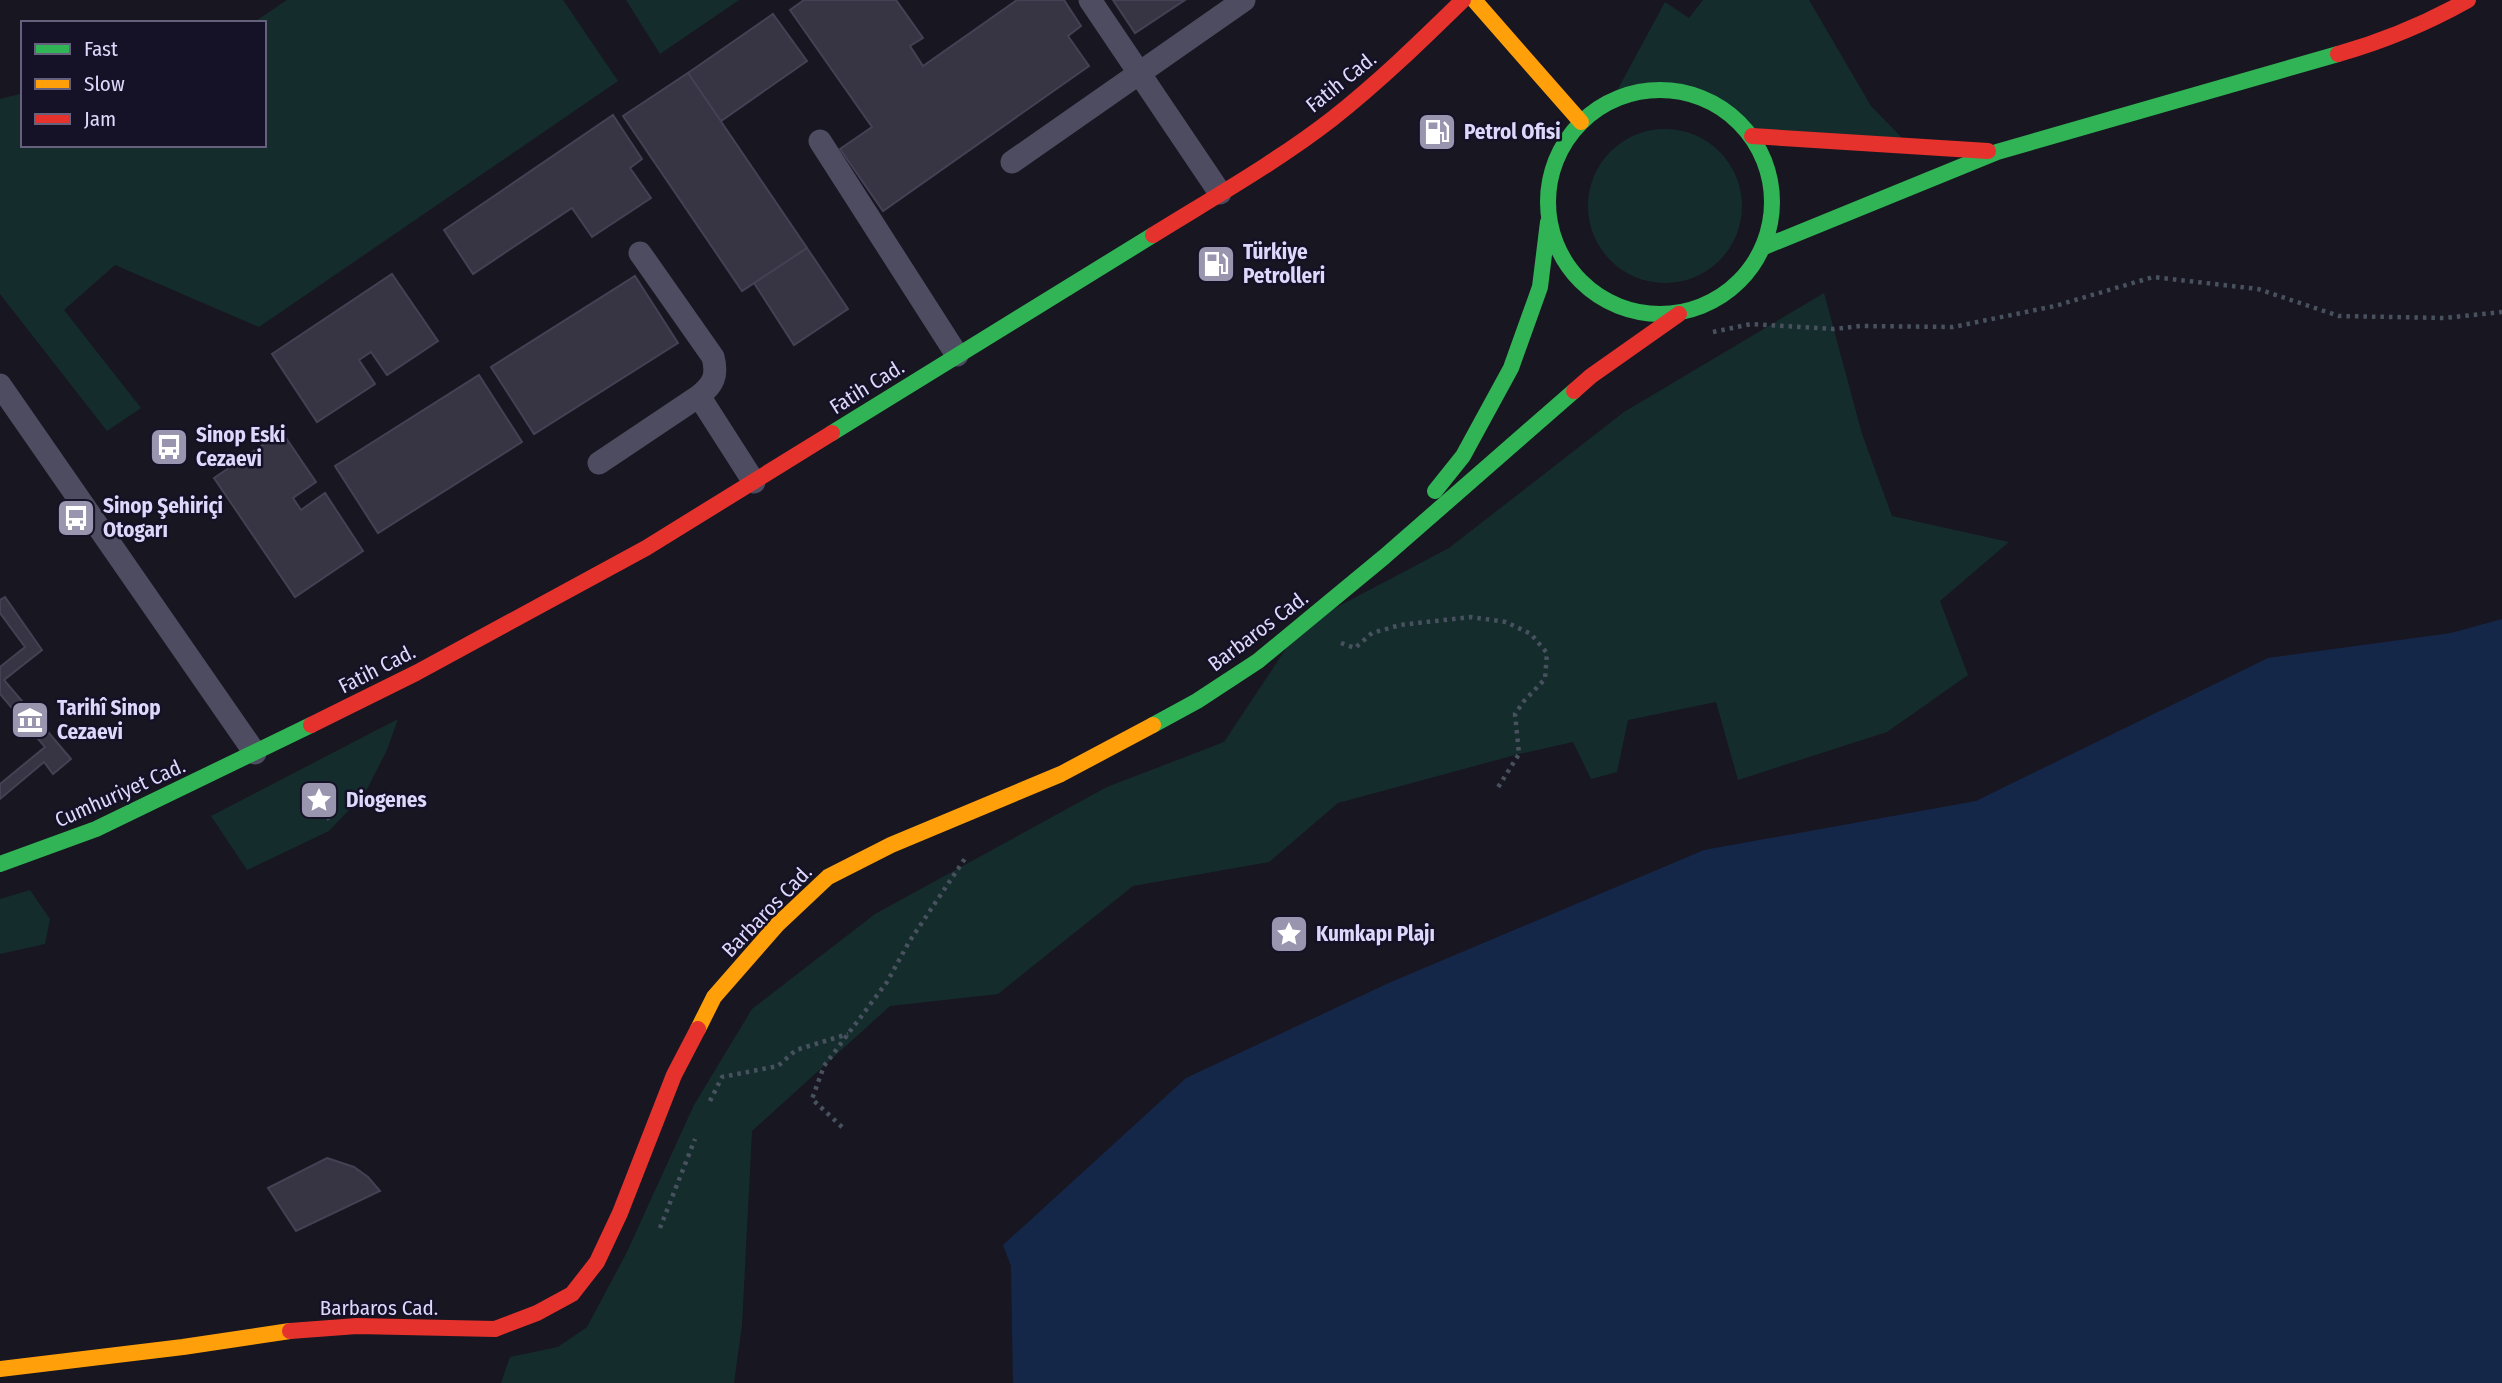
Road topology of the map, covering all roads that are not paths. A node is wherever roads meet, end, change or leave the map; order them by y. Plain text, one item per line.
1 (1090, 0) edge
2 (1244, 0) edge
3 (1464, 0) edge
4 (1474, 0) edge
5 (2468, 0) edge
6 (1140, 73) junction
7 (1581, 122) junction
8 (1752, 136) junction
9 (820, 141) dead end
10 (1997, 152) junction
11 (1012, 162) dead end
12 (1220, 193) junction
13 (1549, 220) junction
14 (1764, 247) junction
15 (640, 253) dead end
16 (1679, 314) junction
17 (957, 355) junction
18 (0, 385) edge
19 (699, 396) junction
20 (598, 463) dead end
21 (754, 482) junction
22 (1384, 556) junction
23 (255, 753) junction
24 (0, 864) edge
25 (0, 1369) edge

1 - 6 lane
2 - 6 lane
3 - 12 main road, Fatih Cad.
4 - 7 main road
5 - 10 main road
6 - 11 lane
6 - 12 lane
7 - 8 main road
7 - 13 main road
8 - 10 main road
8 - 14 main road
9 - 17 lane
10 - 14 main road
12 - 17 main road, Fatih Cad.
13 - 16 main road
13 - 22 main road
14 - 16 main road
15 - 19 lane
16 - 22 main road, Barbaros Cad.
17 - 21 main road, Fatih Cad.
18 - 23 lane
19 - 20 lane
19 - 21 lane
21 - 23 main road, Fatih Cad.
22 - 25 main road, Barbaros Cad.
23 - 24 main road, Cumhuriyet Cad.

